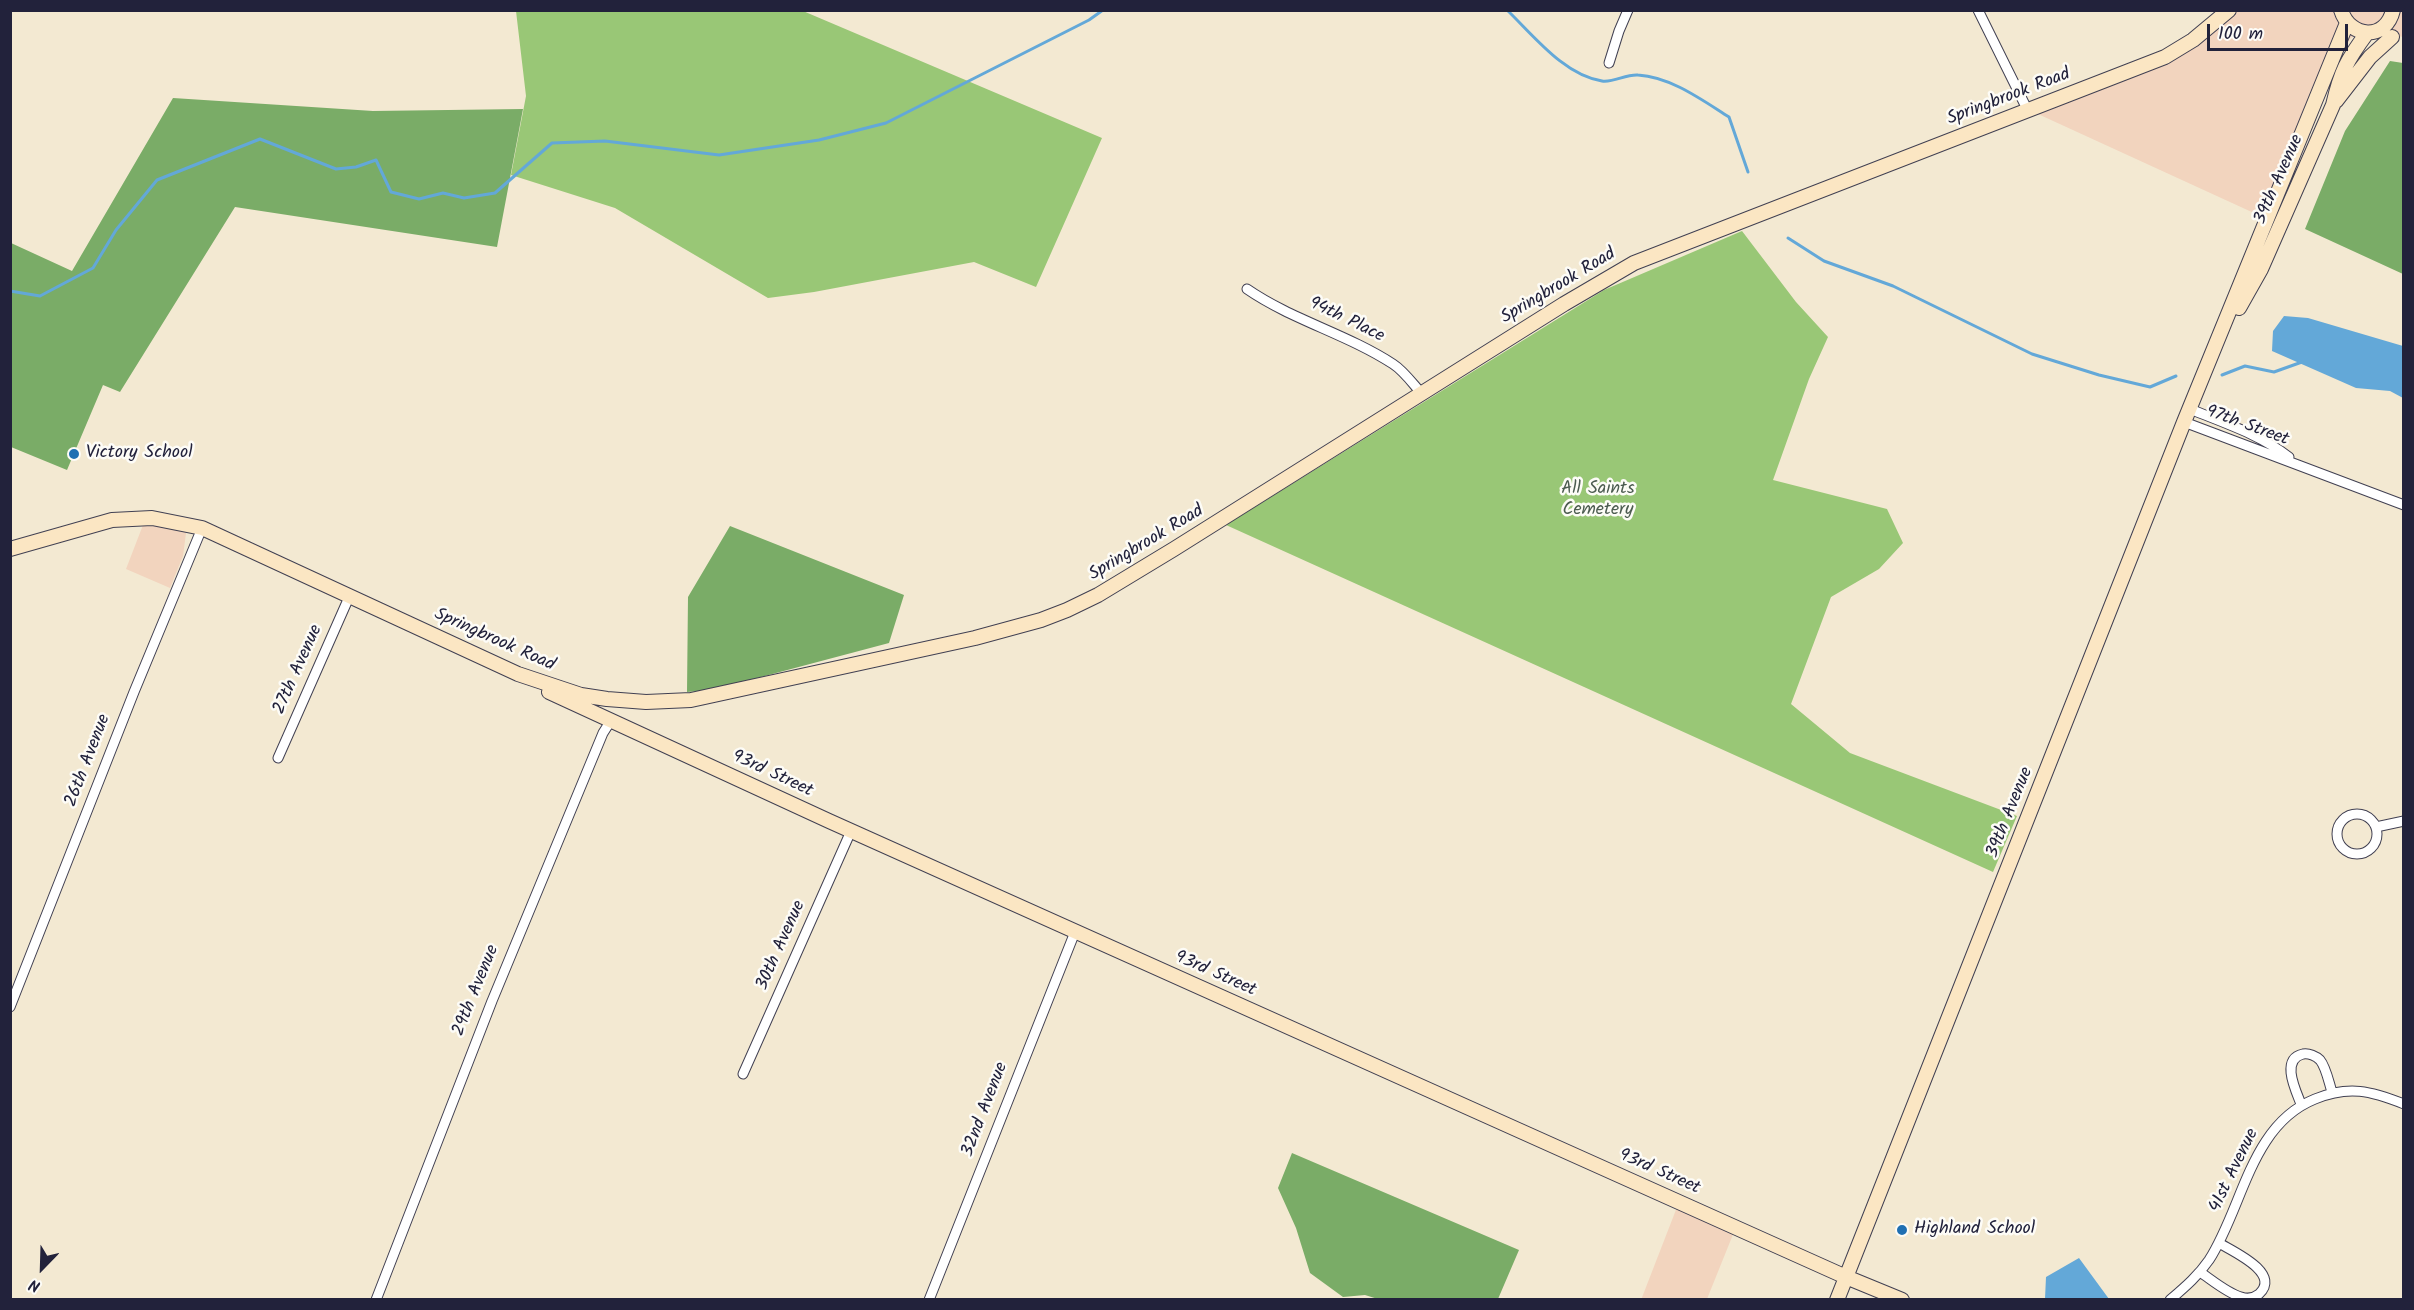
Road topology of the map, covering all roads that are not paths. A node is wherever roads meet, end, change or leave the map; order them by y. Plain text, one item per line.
1 (1628, 10) edge
2 (1978, 10) edge
3 (2229, 10) edge
4 (2393, 10) edge
5 (2398, 10) edge
6 (2342, 14) edge
7 (2403, 19) edge
8 (2371, 33) junction
9 (2398, 39) edge
10 (1609, 63) dead end
11 (2333, 105) junction
12 (2027, 110) junction
13 (1247, 289) dead end
14 (2218, 339) junction
15 (1422, 394) junction
16 (2187, 415) junction
17 (2403, 506) edge
18 (202, 528) junction
19 (10, 549) edge
20 (350, 595) junction
21 (518, 674) junction
22 (622, 701) junction
23 (610, 722) junction
24 (278, 758) dead end
25 (2403, 821) edge
26 (2376, 827) junction
27 (851, 831) junction
28 (1075, 932) junction
29 (10, 1006) edge
30 (743, 1074) dead end
31 (2332, 1092) junction
32 (2301, 1104) junction
33 (2403, 1104) edge
34 (2219, 1243) junction
35 (2200, 1272) junction
36 (1846, 1277) junction
37 (376, 1299) edge
38 (929, 1299) edge
39 (1837, 1299) edge
40 (1902, 1299) edge
41 (2170, 1299) edge

1 - 10 street
2 - 12 street
3 - 12 street, Springbrook Road
4 - 8 street, 39th Avenue
5 - 7 street
6 - 8 street
6 - 14 street, 39th Avenue
8 - 9 street
8 - 11 street, 39th Avenue
9 - 11 street
11 - 14 street, 39th Avenue
12 - 15 street, Springbrook Road
13 - 15 street, 94th Place
14 - 16 street, 39th Avenue
15 - 22 street, Springbrook Road
16 - 17 street, 97th Street
16 - 36 street, 39th Avenue
18 - 19 street, Springbrook Road
18 - 20 street, Springbrook Road
18 - 29 street, 26th Avenue
20 - 21 street, Springbrook Road
20 - 24 street, 27th Avenue
21 - 22 street, Springbrook Road
21 - 23 street, 93rd Street
22 - 23 street, 29th Avenue
23 - 27 street, 93rd Street
23 - 37 street, 29th Avenue
25 - 26 street
26 - 26 street
27 - 28 street, 93rd Street
27 - 30 street, 30th Avenue
28 - 36 street, 93rd Street
28 - 38 street, 32nd Avenue
31 - 32 street, 41st Avenue
31 - 32 street
31 - 33 street, 41st Avenue
32 - 34 street, 41st Avenue
34 - 35 street, 41st Avenue
34 - 35 street
35 - 41 street, 41st Avenue
36 - 39 street, 39th Avenue
36 - 40 street, 93rd Street

